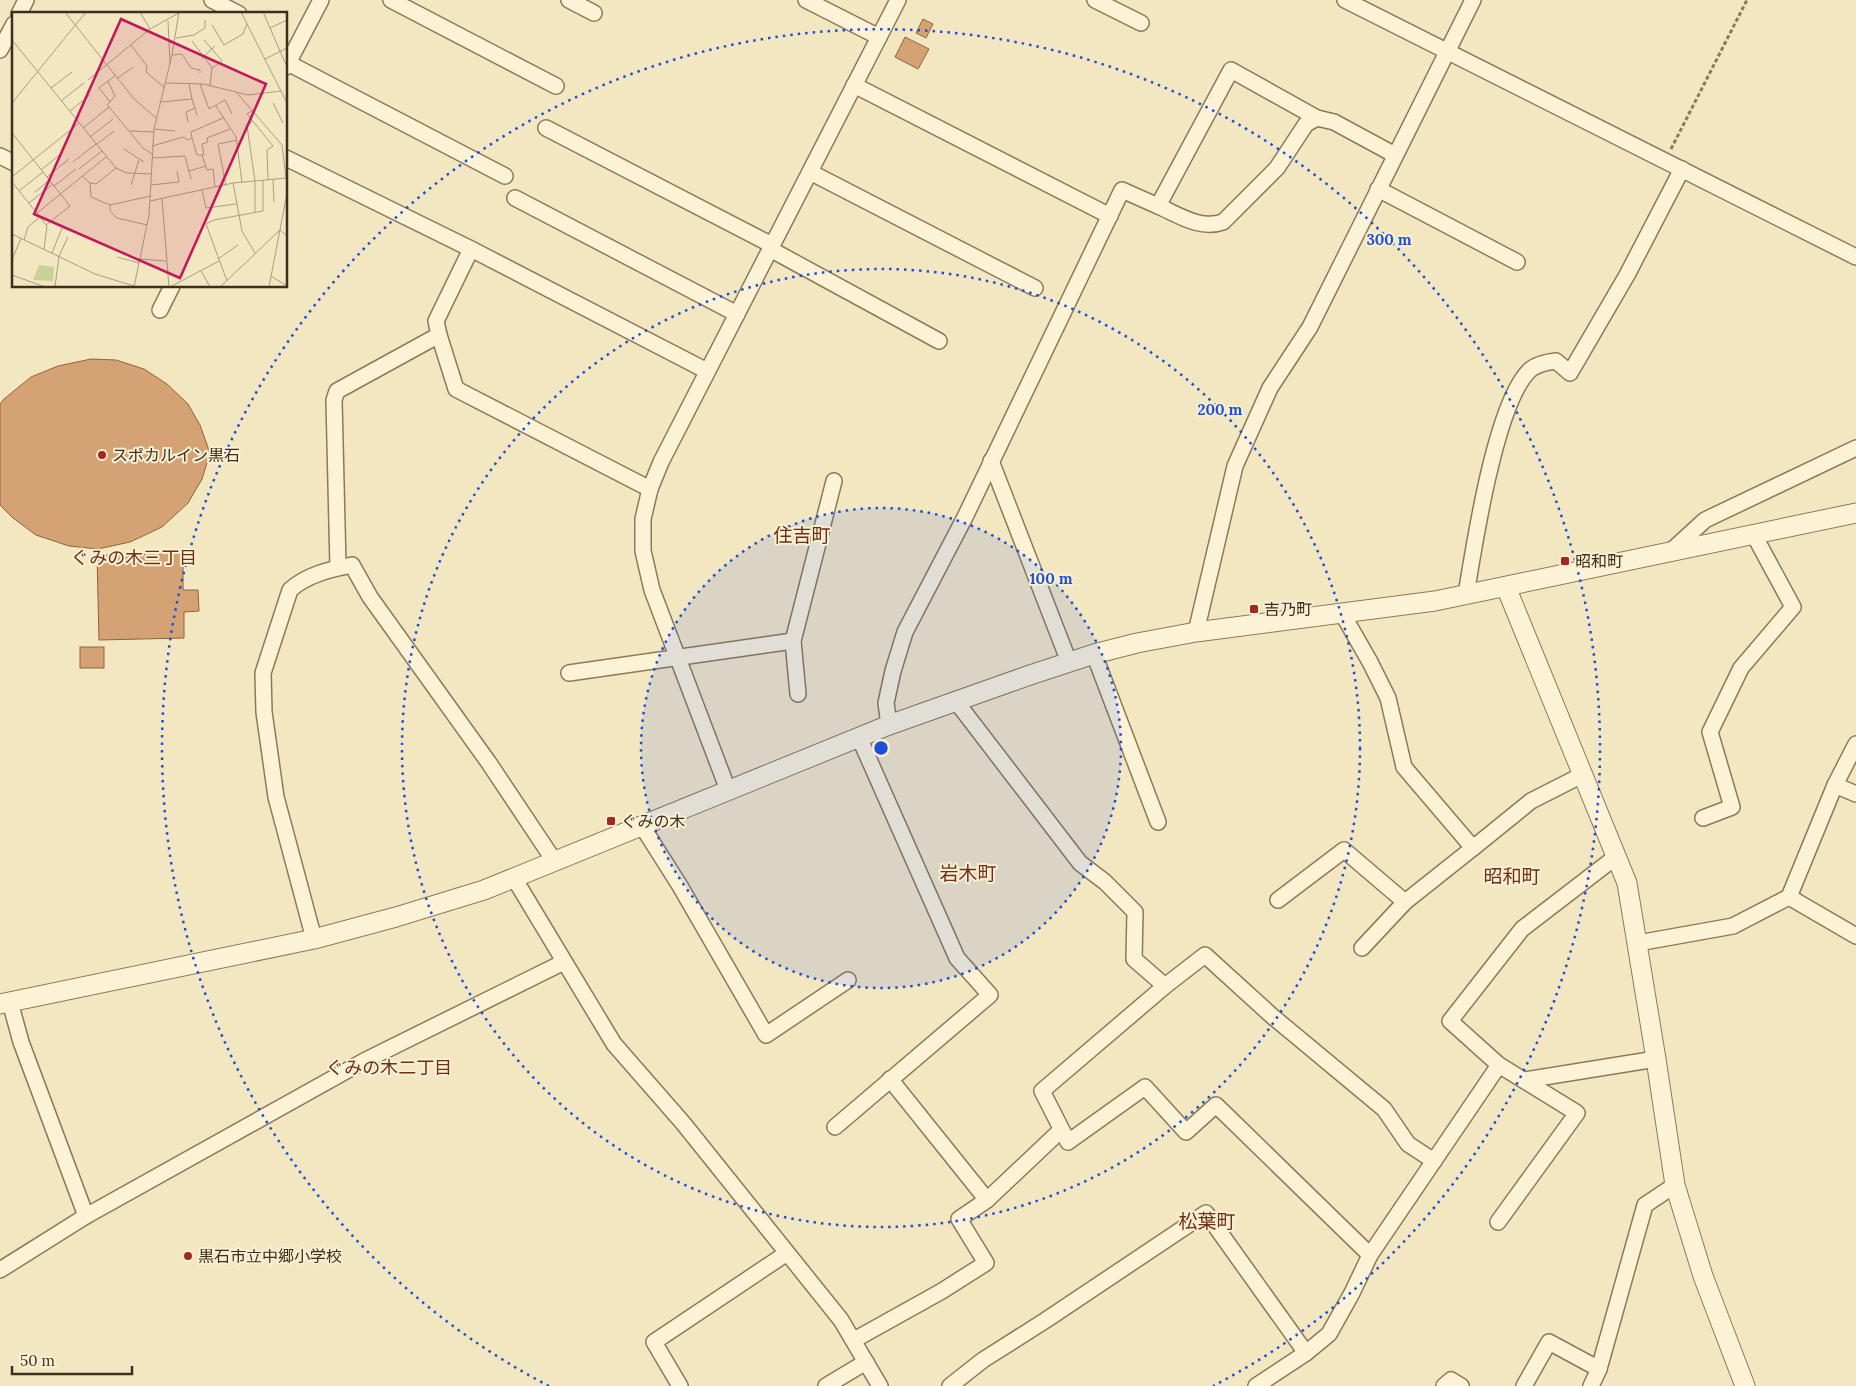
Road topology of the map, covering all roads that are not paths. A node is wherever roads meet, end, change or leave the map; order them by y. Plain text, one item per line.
1 (26, 0) edge
2 (212, 0) edge
3 (391, 0) edge
4 (569, 0) edge
5 (806, 0) edge
6 (898, 0) edge
7 (1095, 0) edge
8 (1345, 0) edge
9 (1473, 0) edge
10 (317, 1) edge
11 (20, 12) edge
12 (235, 12) edge
13 (594, 13) dead end
14 (1140, 23) dead end
15 (12, 28) edge
16 (879, 38) junction
17 (292, 41) edge
18 (0, 50) edge
19 (1447, 51) junction
20 (288, 60) edge
21 (288, 66) edge
22 (854, 85) junction
23 (556, 86) dead end
24 (1317, 118) junction
25 (546, 128) dead end
26 (1395, 155) junction
27 (0, 156) edge
28 (288, 159) edge
29 (12, 163) edge
30 (1682, 169) junction
31 (810, 172) junction
32 (505, 176) dead end
33 (1378, 189) junction
34 (515, 198) dead end
35 (1158, 206) junction
36 (1110, 216) junction
37 (771, 247) junction
38 (471, 249) junction
39 (1856, 257) edge
40 (1517, 262) dead end
41 (171, 288) edge
42 (1035, 288) dead end
43 (160, 310) dead end
44 (736, 314) junction
45 (439, 335) junction
46 (939, 340) dead end
47 (707, 371) junction
48 (1856, 448) edge
49 (991, 461) junction
50 (834, 481) dead end
51 (650, 488) junction
52 (1856, 513) edge
53 (1754, 535) junction
54 (1668, 554) junction
55 (338, 567) junction
56 (1506, 587) junction
57 (1466, 595) junction
58 (1342, 614) junction
59 (1196, 632) junction
60 (793, 642) junction
61 (1094, 654) junction
62 (678, 657) junction
63 (1069, 662) junction
64 (569, 672) dead end
65 (798, 694) dead end
66 (955, 700) junction
67 (889, 725) junction
68 (859, 737) junction
69 (1856, 744) edge
70 (1584, 774) junction
71 (1835, 785) junction
72 (728, 790) junction
73 (1856, 794) edge
74 (1703, 818) dead end
75 (1158, 822) dead end
76 (642, 826) junction
77 (1473, 848) junction
78 (1617, 856) junction
79 (555, 862) junction
80 (514, 878) junction
81 (1789, 897) junction
82 (1278, 900) dead end
83 (1405, 902) junction
84 (1856, 936) edge
85 (314, 939) junction
86 (1638, 942) junction
87 (1362, 948) dead end
88 (564, 962) junction
89 (848, 980) dead end
90 (1164, 986) junction
91 (5, 1003) edge
92 (1656, 1058) junction
93 (1499, 1065) junction
94 (890, 1079) junction
95 (1524, 1080) junction
96 (835, 1127) dead end
97 (1061, 1130) junction
98 (1434, 1161) junction
99 (1675, 1185) junction
100 (987, 1200) junction
101 (86, 1216) junction
102 (1498, 1222) dead end
103 (788, 1253) junction
104 (1370, 1255) junction
105 (0, 1270) edge
106 (854, 1340) junction
107 (1306, 1353) junction
108 (866, 1362) junction
109 (1599, 1369) junction
110 (680, 1386) edge
111 (826, 1386) edge
112 (880, 1386) edge
113 (950, 1386) edge
114 (1256, 1386) edge
115 (1444, 1386) edge
116 (1461, 1386) edge
117 (1524, 1386) edge
118 (1591, 1386) edge
119 (1745, 1386) edge

1 - 11 street
2 - 12 street
3 - 23 street
4 - 13 street
5 - 16 street
6 - 16 street
7 - 14 street
8 - 19 street
9 - 19 street
10 - 17 street
15 - 18 street
16 - 22 street
17 - 20 street
19 - 26 street
19 - 30 street
21 - 32 street
22 - 31 street
22 - 36 street
24 - 26 street
24 - 35 street
24 - 35 street
25 - 37 street
26 - 33 street
27 - 29 street
28 - 38 street
30 - 39 street
30 - 57 street
31 - 37 street
31 - 42 street
33 - 40 street
33 - 59 street
34 - 44 street
35 - 36 street
36 - 49 street
37 - 44 street
37 - 46 street
38 - 45 street
38 - 47 street
41 - 43 street
44 - 47 street
45 - 51 street
45 - 55 street
47 - 51 street
48 - 54 street
49 - 63 street
49 - 67 street
50 - 60 street
51 - 62 street
52 - 53 street
53 - 54 street
53 - 74 street
54 - 56 street
55 - 79 street
55 - 85 street
56 - 57 street
56 - 70 street
57 - 58 street
58 - 59 street
58 - 77 street
59 - 61 street
60 - 62 street
60 - 65 street
61 - 63 street
61 - 75 street
62 - 64 street
62 - 72 street
63 - 66 street
66 - 67 street
66 - 90 street
67 - 68 street
68 - 72 street
68 - 94 street
69 - 71 street
70 - 77 street
70 - 78 street
71 - 73 street
71 - 81 street
72 - 76 street
76 - 79 street
76 - 89 street
77 - 83 street
78 - 86 street
78 - 93 street
79 - 80 street
80 - 85 street
80 - 88 street
81 - 84 street
81 - 86 street
82 - 83 street
83 - 87 street
85 - 91 street
86 - 92 street
88 - 101 street
88 - 103 street
90 - 97 street
90 - 98 street
91 - 101 street
92 - 95 street
92 - 99 street
93 - 95 street
93 - 98 street
94 - 96 street
94 - 100 street
95 - 102 street
97 - 100 street
97 - 104 street
98 - 104 street
99 - 109 street
99 - 119 street
100 - 106 street
101 - 105 street
103 - 106 street
103 - 110 street
104 - 107 street
106 - 108 street
107 - 113 street
107 - 114 street
108 - 111 street
108 - 112 street
109 - 117 street
109 - 118 street
115 - 116 street

